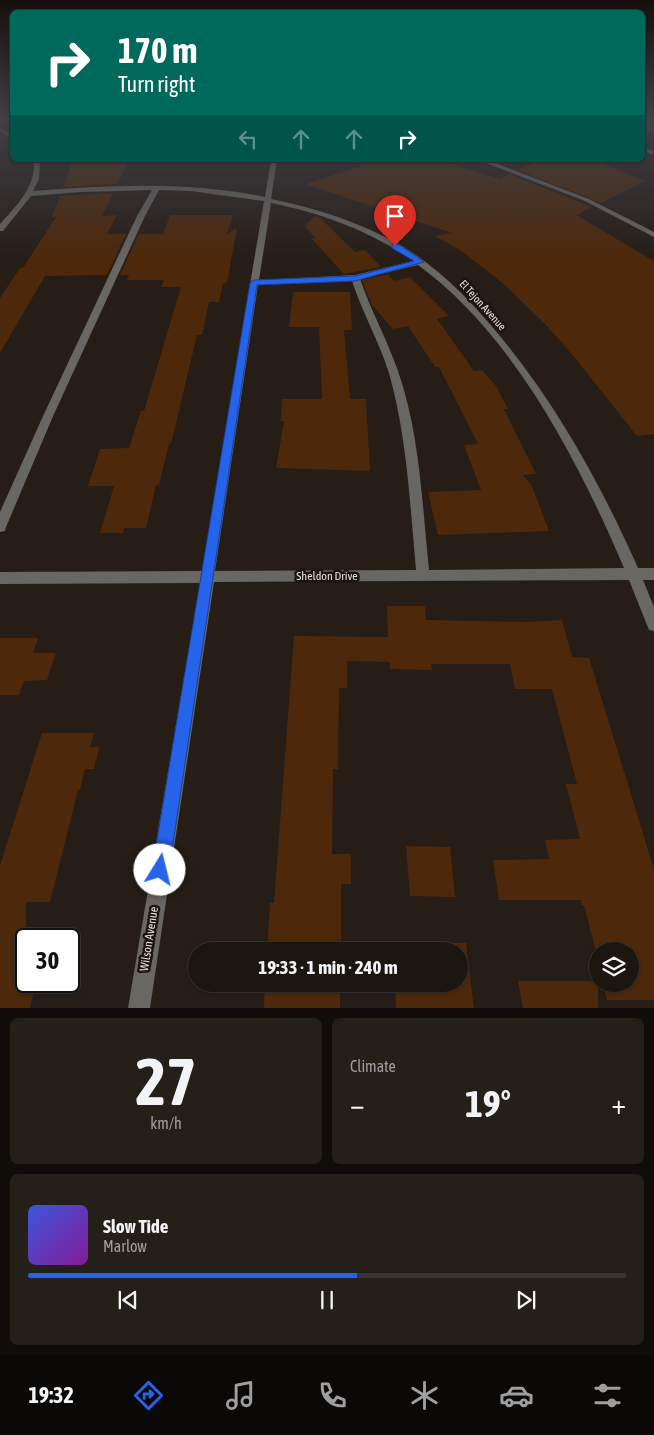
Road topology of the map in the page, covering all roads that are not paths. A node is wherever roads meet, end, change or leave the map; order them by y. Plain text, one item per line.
1 (37, 166) edge
2 (273, 166) edge
3 (497, 166) edge
4 (157, 188) junction
5 (27, 194) junction
6 (267, 200) junction
7 (0, 229) edge
8 (654, 235) edge
9 (420, 262) junction
10 (355, 278) junction
11 (254, 283) junction
12 (0, 527) edge
13 (634, 574) junction
14 (654, 574) edge
15 (423, 576) junction
16 (206, 577) junction
17 (0, 578) edge
18 (654, 625) edge
19 (139, 1008) edge

1 - 5 street
2 - 6 street, Wilson Avenue
3 - 8 street
4 - 5 street, El Tejon Avenue
4 - 6 street, El Tejon Avenue
4 - 12 street
5 - 7 street
6 - 9 street, El Tejon Avenue
6 - 11 street, Wilson Avenue
9 - 10 street
9 - 13 street, El Tejon Avenue
10 - 11 street
10 - 15 street
11 - 16 street, Wilson Avenue
13 - 14 street, Sheldon Drive
13 - 15 street, Sheldon Drive
13 - 18 street, El Tejon Avenue
15 - 16 street, Sheldon Drive
16 - 17 street, Sheldon Drive
16 - 19 street, Wilson Avenue

